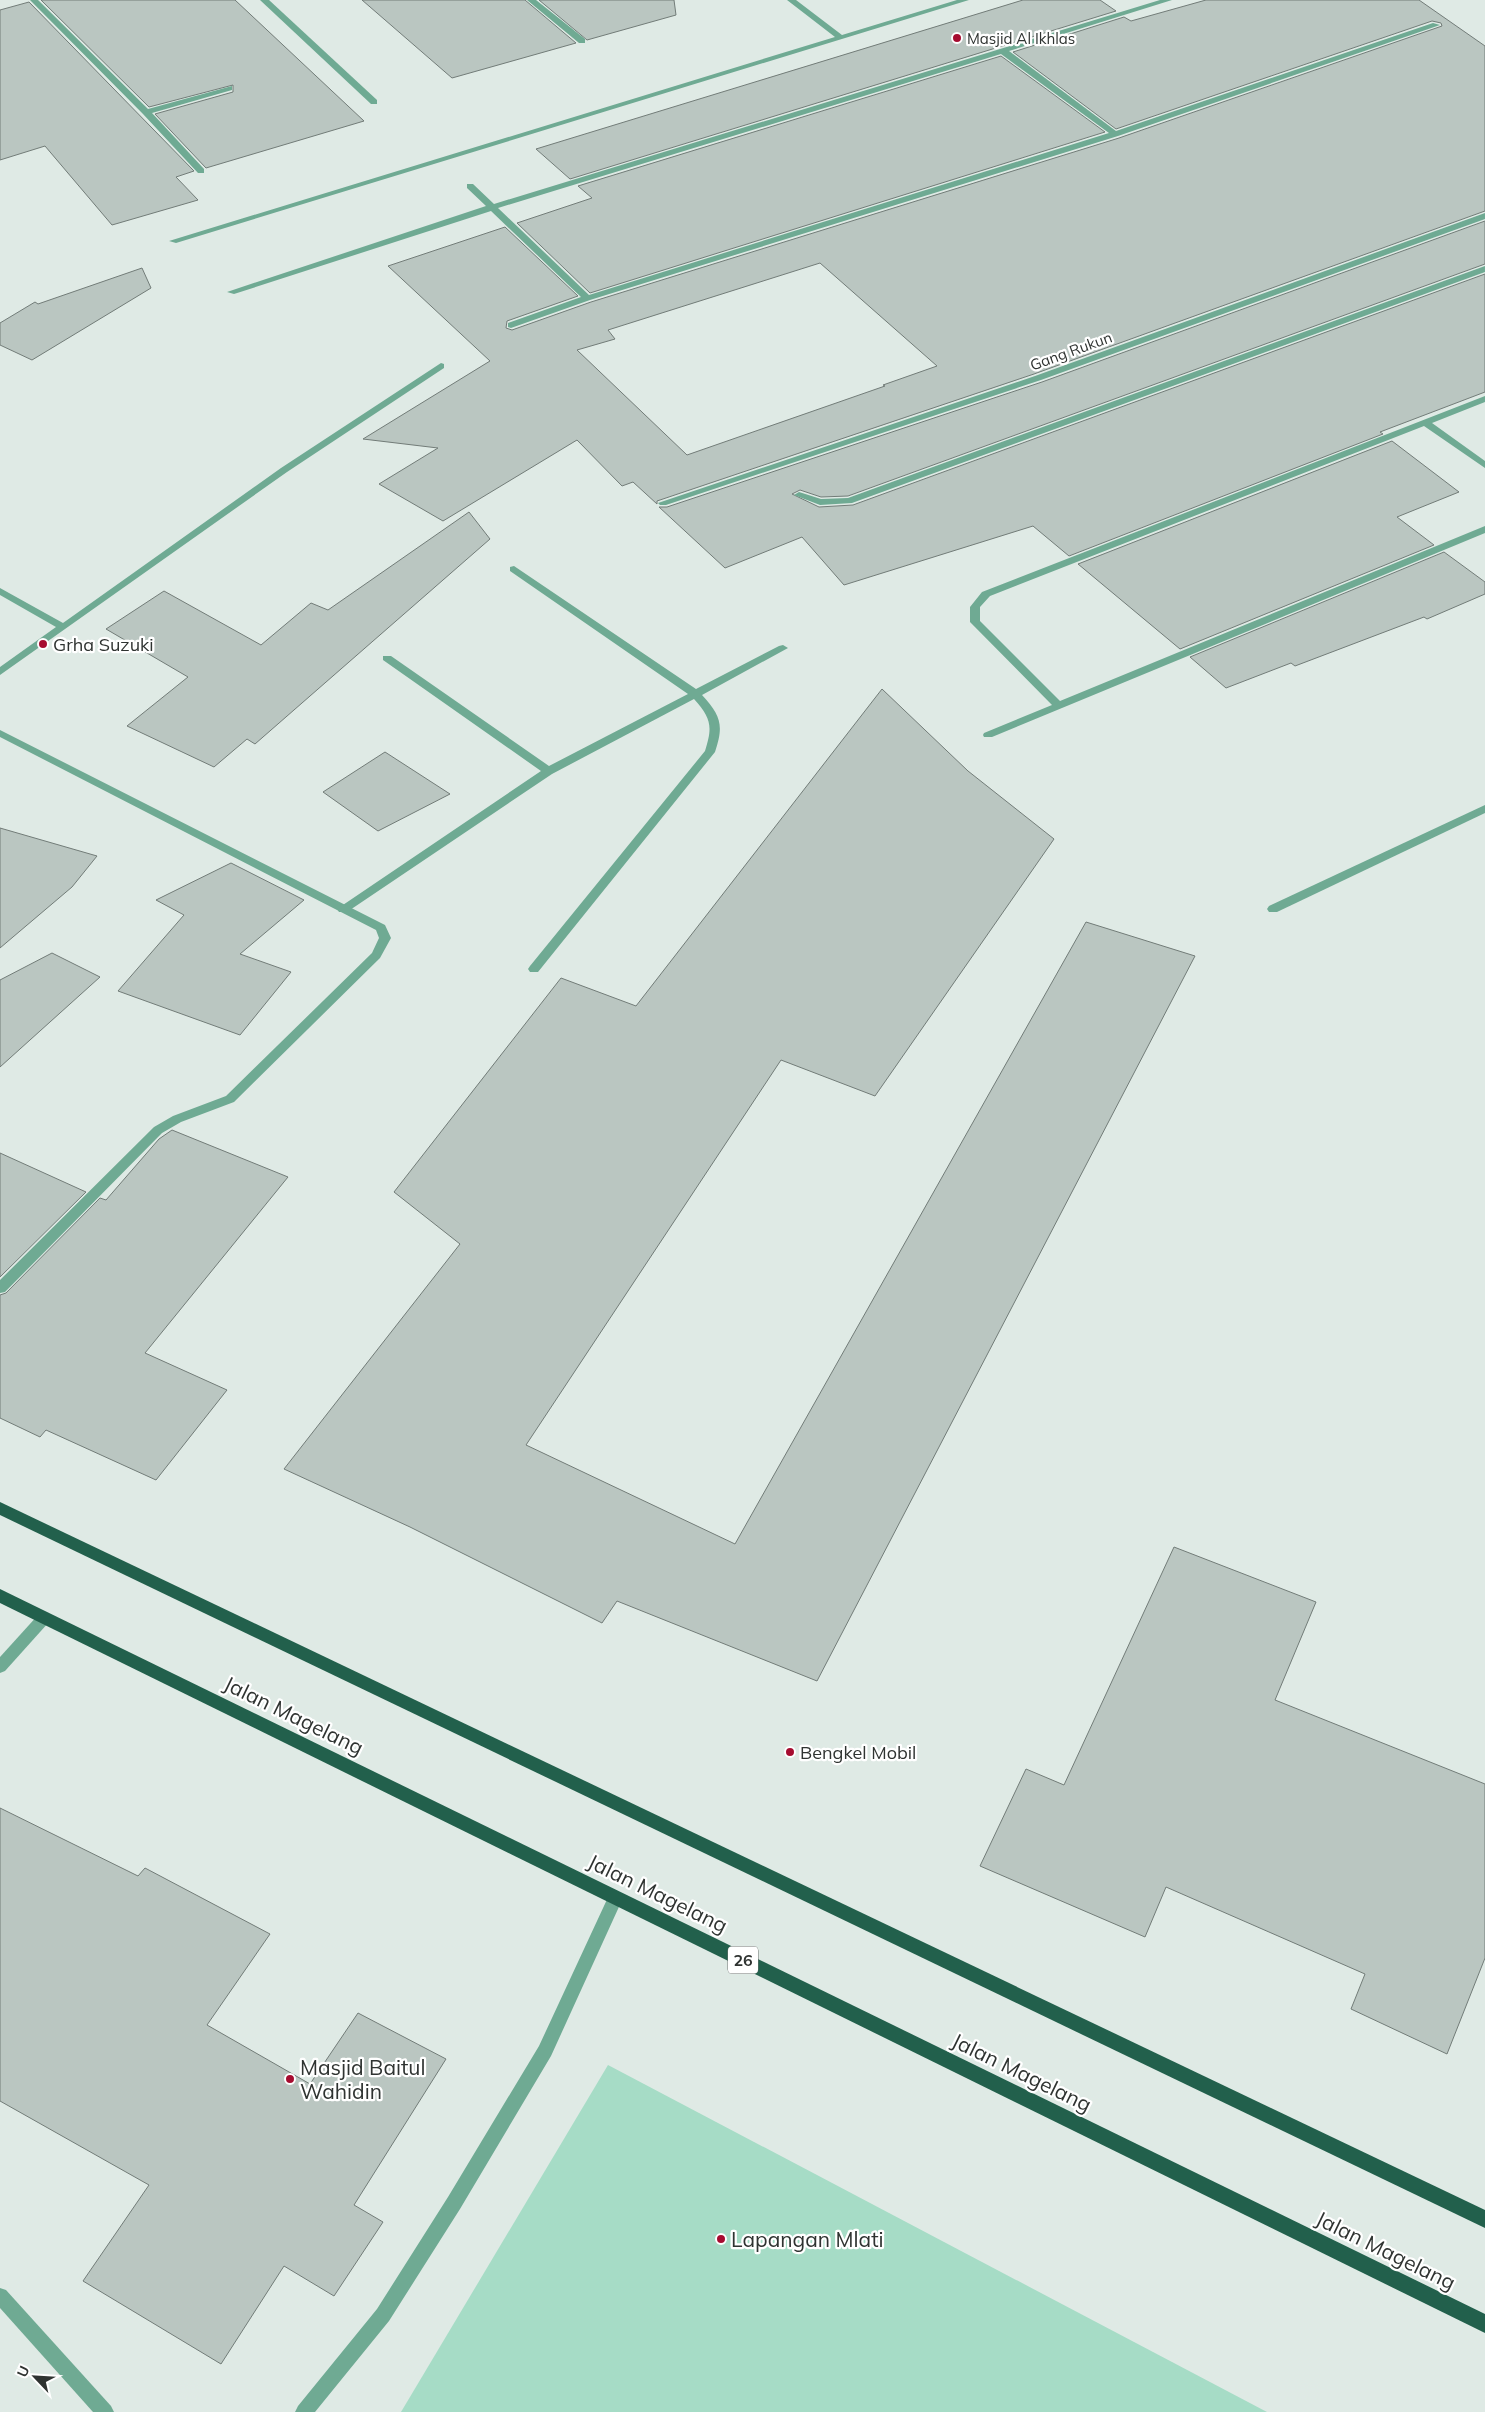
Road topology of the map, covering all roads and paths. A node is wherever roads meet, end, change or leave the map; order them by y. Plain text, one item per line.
1 (34, 0) edge
2 (264, 0) edge
3 (531, 0) edge
4 (791, 0) edge
5 (966, 0) edge
6 (1168, 0) edge
7 (1436, 25) dead end
8 (840, 37) junction
9 (582, 41) dead end
10 (1003, 51) junction
11 (230, 88) dead end
12 (374, 102) dead end
13 (146, 112) junction
14 (1115, 134) junction
15 (201, 172) dead end
16 (470, 186) dead end
17 (493, 207) junction
18 (1485, 216) edge
19 (173, 242) dead end
20 (1485, 269) edge
21 (231, 292) dead end
22 (587, 298) junction
23 (511, 324) dead end
24 (441, 366) dead end
25 (1485, 399) edge
26 (1424, 422) junction
27 (1485, 465) edge
28 (799, 495) dead end
29 (663, 503) dead end
30 (1485, 529) edge
31 (514, 569) dead end
32 (0, 590) edge
33 (63, 627) junction
34 (783, 648) dead end
35 (386, 658) dead end
36 (0, 672) edge
37 (694, 693) junction
38 (1059, 706) junction
39 (0, 733) edge
40 (988, 735) dead end
41 (548, 771) junction
42 (1485, 809) edge
43 (343, 909) junction
44 (1273, 909) dead end
45 (534, 968) dead end
46 (0, 1288) edge
47 (0, 1508) edge
48 (0, 1596) edge
49 (44, 1618) junction
50 (0, 1667) edge
51 (615, 1898) junction
52 (1485, 2219) edge
53 (0, 2296) edge
54 (1485, 2324) edge
55 (105, 2412) edge
56 (304, 2412) edge

1 - 13 street
2 - 12 street
3 - 9 street
4 - 8 street
5 - 8 street
6 - 10 street
7 - 14 street
8 - 19 street
10 - 14 street
10 - 17 street
11 - 13 street
13 - 15 street
14 - 22 street
16 - 17 street
17 - 21 street
17 - 22 street
18 - 29 street, Gang Rukun
20 - 28 street
22 - 23 street
24 - 33 street
25 - 26 street
26 - 27 street
26 - 38 street
30 - 38 street
31 - 37 street
32 - 33 street
33 - 36 street
34 - 37 street
35 - 41 street
37 - 41 street
37 - 45 street
38 - 40 street
39 - 43 street
41 - 43 street
42 - 44 street
43 - 46 street
47 - 52 highway
48 - 49 highway, Jalan Magelang / 26
49 - 50 street
49 - 51 highway, Jalan Magelang / 26
51 - 54 highway, Jalan Magelang / 26
51 - 56 street
53 - 55 street

